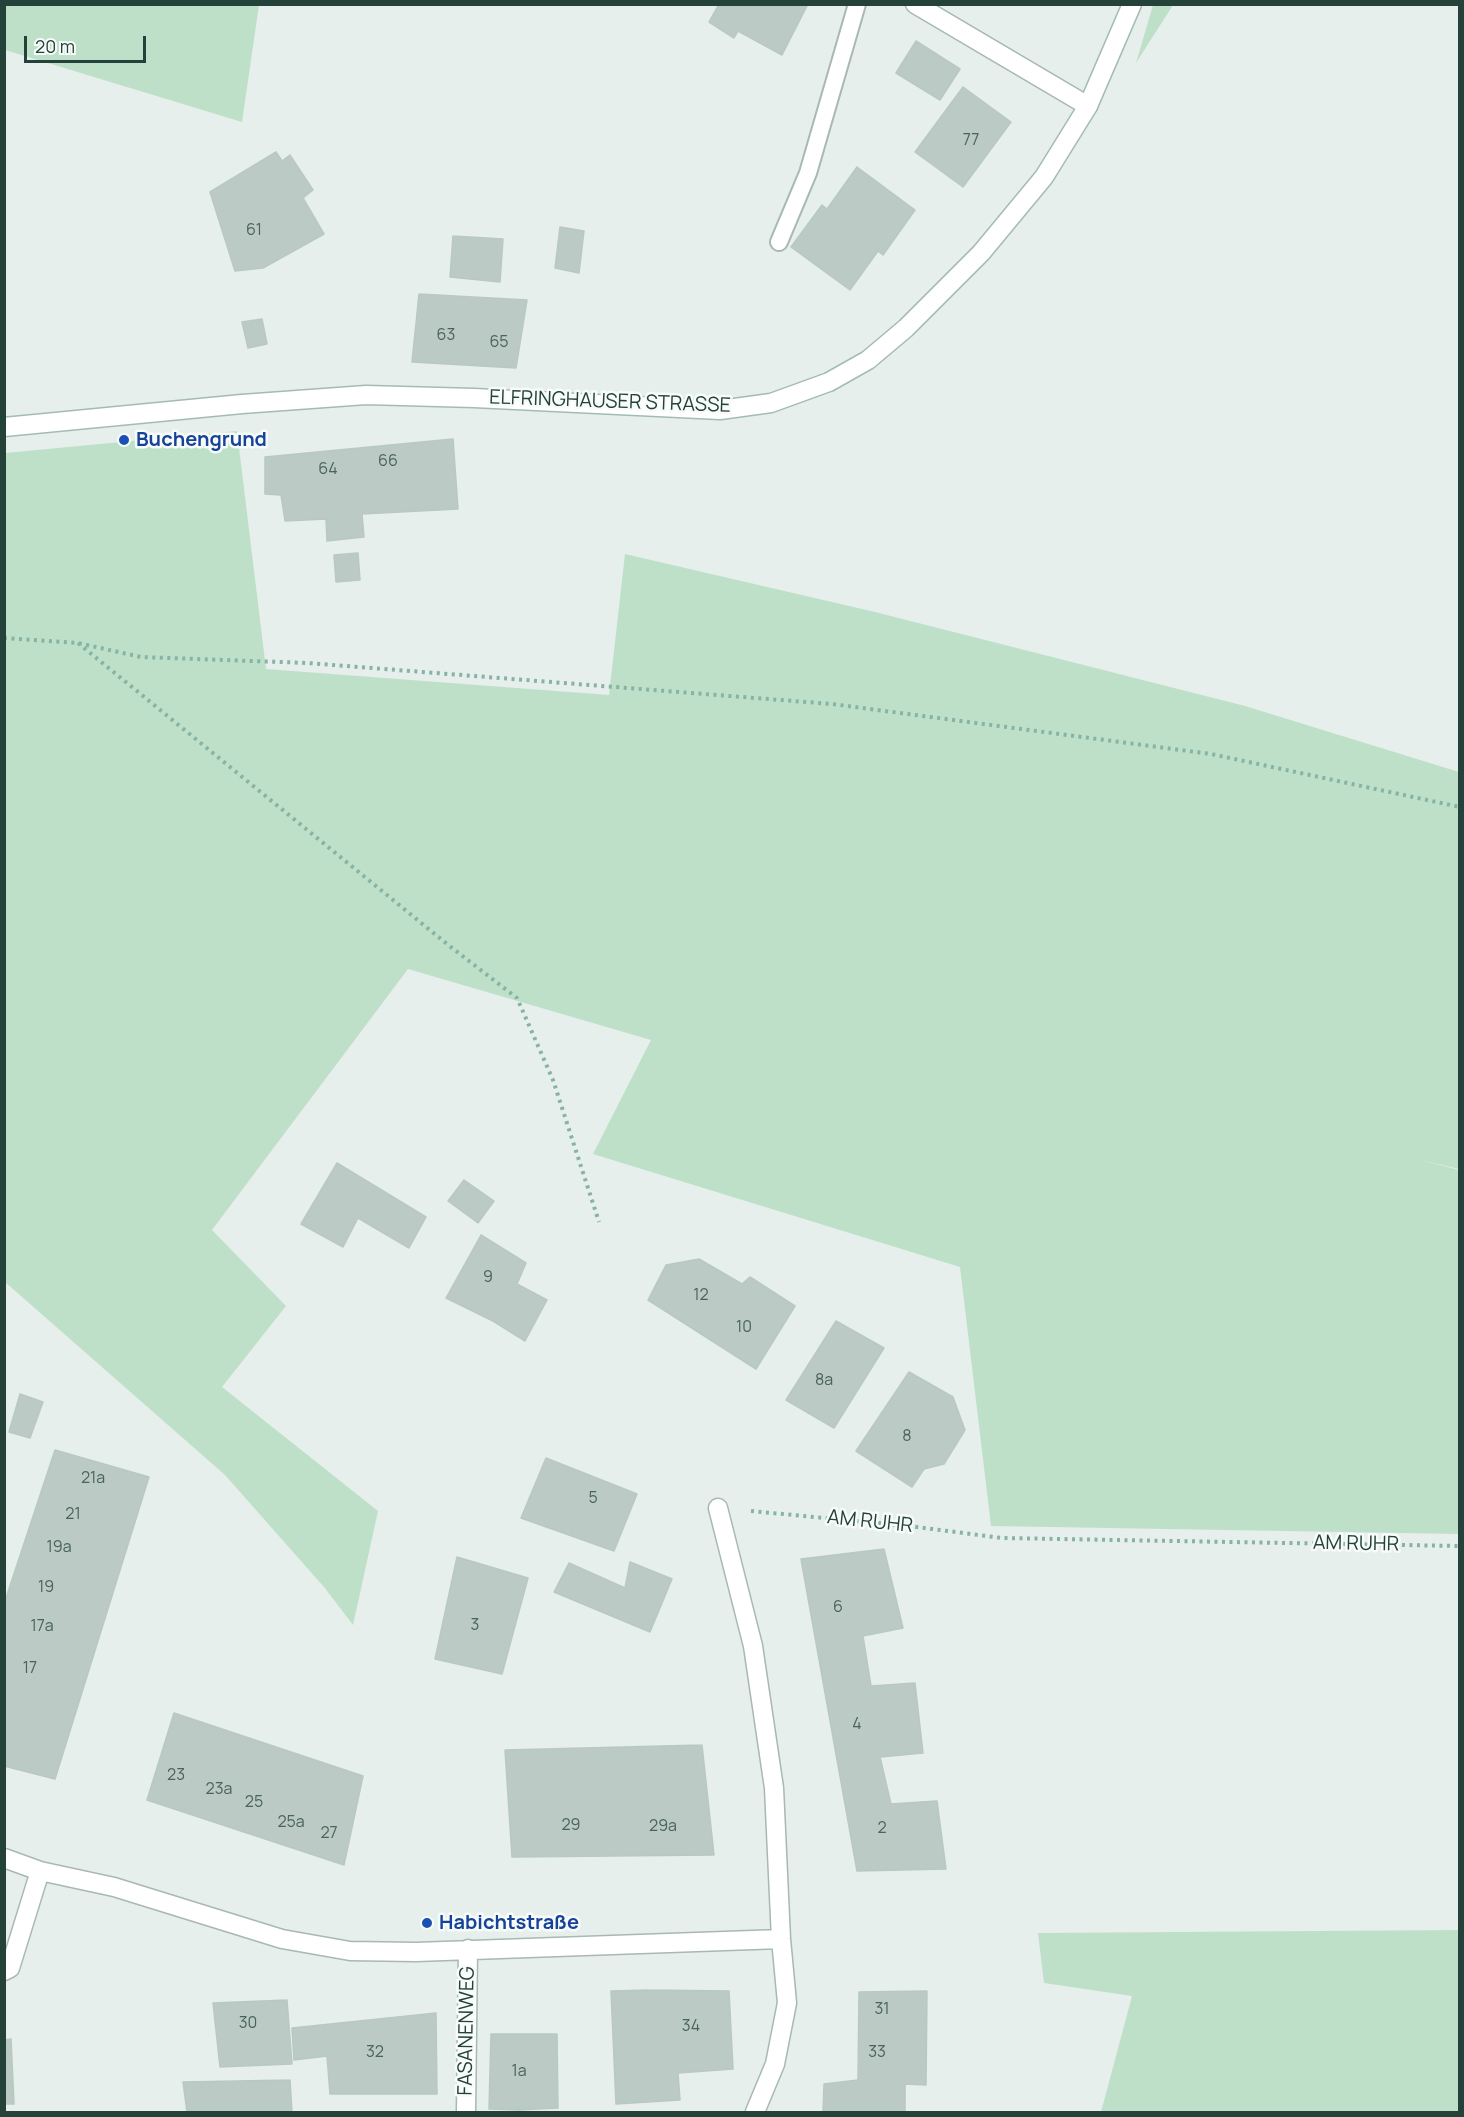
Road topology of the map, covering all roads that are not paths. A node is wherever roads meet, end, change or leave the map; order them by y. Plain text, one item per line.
1 (857, 4) edge
2 (915, 4) edge
3 (1132, 4) edge
4 (1088, 105) junction
5 (779, 242) dead end
6 (4, 427) edge
7 (718, 1508) road end
8 (4, 1858) edge
9 (40, 1871) junction
10 (781, 1939) junction
11 (468, 1949) junction
12 (4, 1971) edge
13 (466, 2112) edge
14 (755, 2112) edge

1 - 5 lane
2 - 4 street
3 - 4 street, ELFRINGHAUSER STRASSE
4 - 6 street, ELFRINGHAUSER STRASSE
7 - 10 street
8 - 9 street
9 - 11 street
9 - 12 street
10 - 11 street
10 - 14 street
11 - 13 street, FASANENWEG

